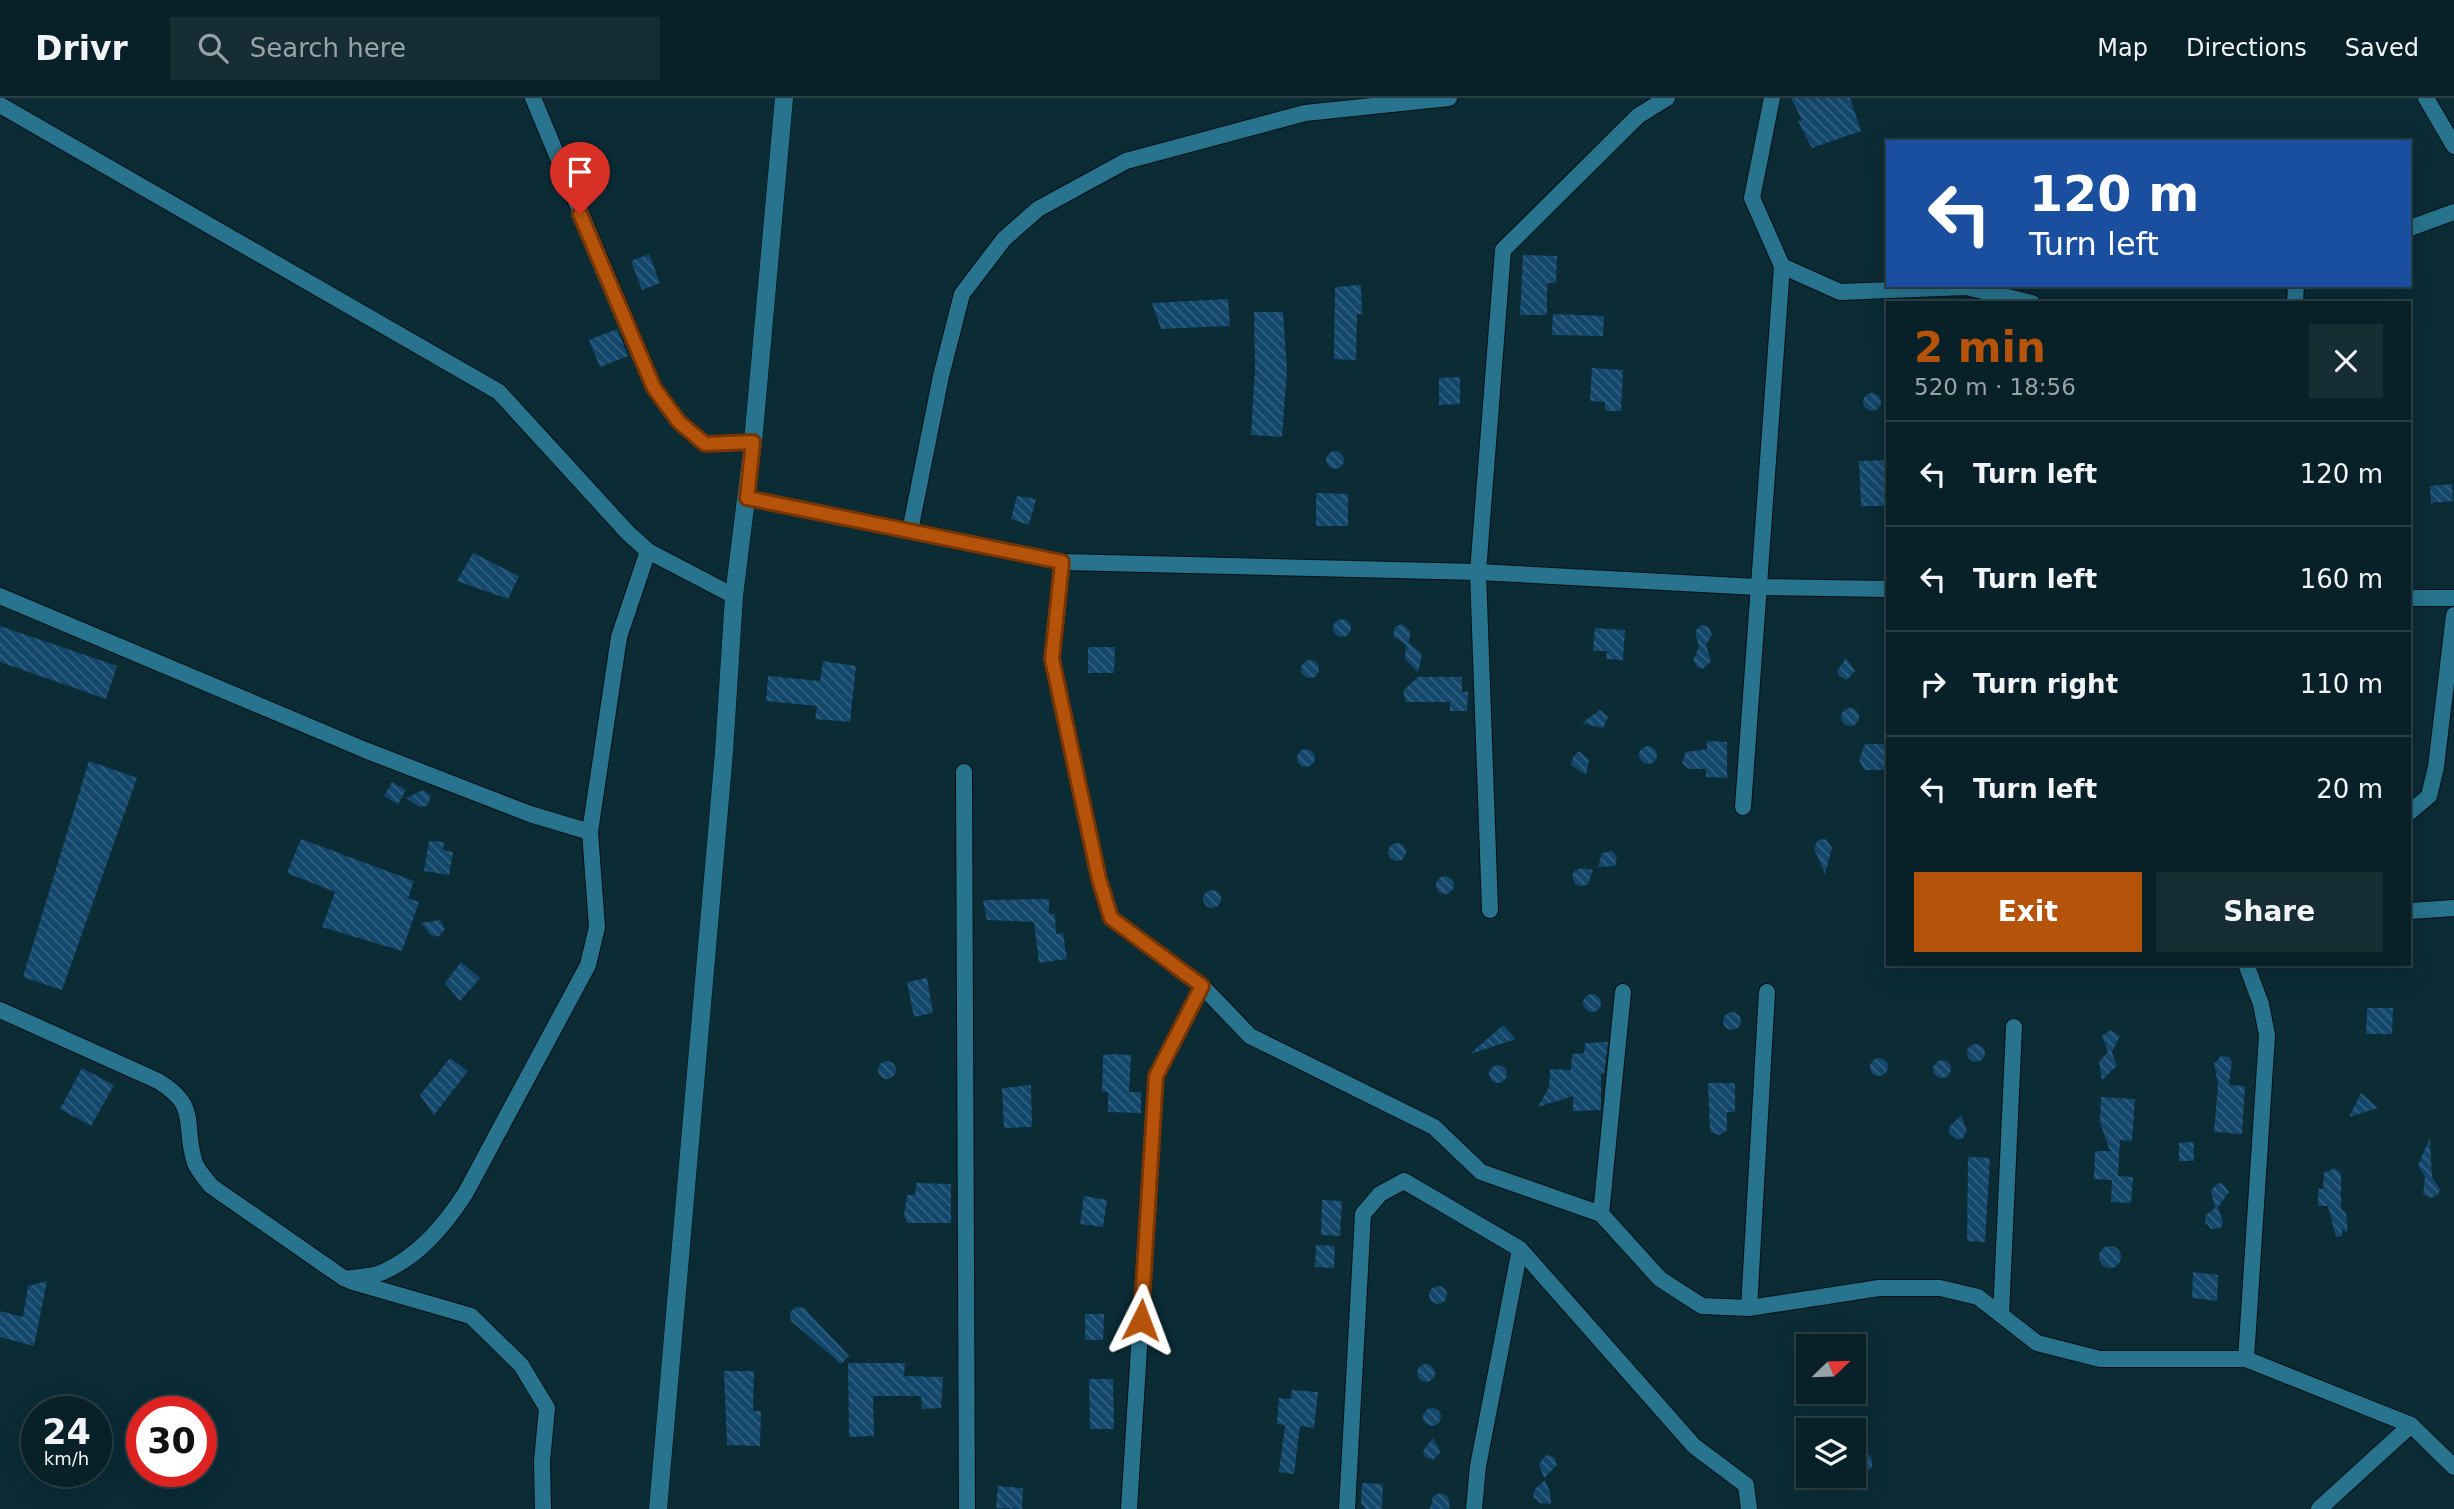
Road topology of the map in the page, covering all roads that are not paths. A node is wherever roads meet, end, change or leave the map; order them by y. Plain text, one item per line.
1 (533, 98) edge
2 (783, 98) edge
3 (1320, 98) edge
4 (1449, 98) edge
5 (1667, 98) edge
6 (1772, 98) edge
7 (2426, 98) edge
8 (0, 105) edge
9 (1305, 113) junction
10 (2454, 146) edge
11 (2454, 212) edge
12 (2411, 228) edge
13 (1782, 266) junction
14 (1966, 287) edge
15 (1966, 287) edge
16 (2024, 301) edge
17 (753, 442) junction
18 (747, 498) junction
19 (911, 531) junction
20 (648, 551) junction
21 (1062, 562) junction
22 (1478, 572) junction
23 (1757, 587) junction
24 (1886, 589) edge
25 (0, 596) edge
26 (734, 596) junction
27 (2411, 598) edge
28 (2454, 598) edge
29 (2454, 615) edge
30 (964, 772) dead end
31 (1743, 807) dead end
32 (2411, 811) edge
33 (590, 832) junction
34 (2454, 908) edge
35 (1490, 909) dead end
36 (2411, 911) edge
37 (2247, 966) edge
38 (1202, 986) junction
39 (1623, 992) dead end
40 (1767, 992) dead end
41 (0, 1010) edge
42 (2014, 1027) dead end
43 (1601, 1214) junction
44 (1520, 1249) junction
45 (345, 1279) junction
46 (1749, 1308) junction
47 (2001, 1315) junction
48 (2246, 1359) junction
49 (2411, 1425) junction
50 (2454, 1467) edge
51 (543, 1509) edge
52 (657, 1509) edge
53 (967, 1509) edge
54 (1129, 1509) edge
55 (1347, 1509) edge
56 (1474, 1509) edge
57 (1749, 1509) edge
58 (2319, 1509) edge

1 - 17 street
2 - 17 main road
3 - 9 street
4 - 9 street
5 - 22 street
6 - 13 street
7 - 10 street
8 - 20 street
9 - 19 street
11 - 12 street
13 - 14 street
13 - 23 street
15 - 16 street
17 - 18 main road
18 - 19 street
18 - 26 main road
19 - 21 street
20 - 26 street
20 - 33 street
21 - 22 street
21 - 38 street
22 - 23 street
22 - 35 street
23 - 24 street
23 - 31 street
25 - 33 street
26 - 52 main road
27 - 28 street
29 - 32 street
30 - 53 street
33 - 45 street
34 - 36 street
37 - 48 street
38 - 43 street
38 - 54 street
39 - 43 street
40 - 46 street
41 - 45 street
42 - 47 street
43 - 46 street
44 - 55 street
44 - 56 street
44 - 57 street
45 - 51 street
46 - 47 street
47 - 48 street
48 - 49 street
49 - 50 street
49 - 58 street

